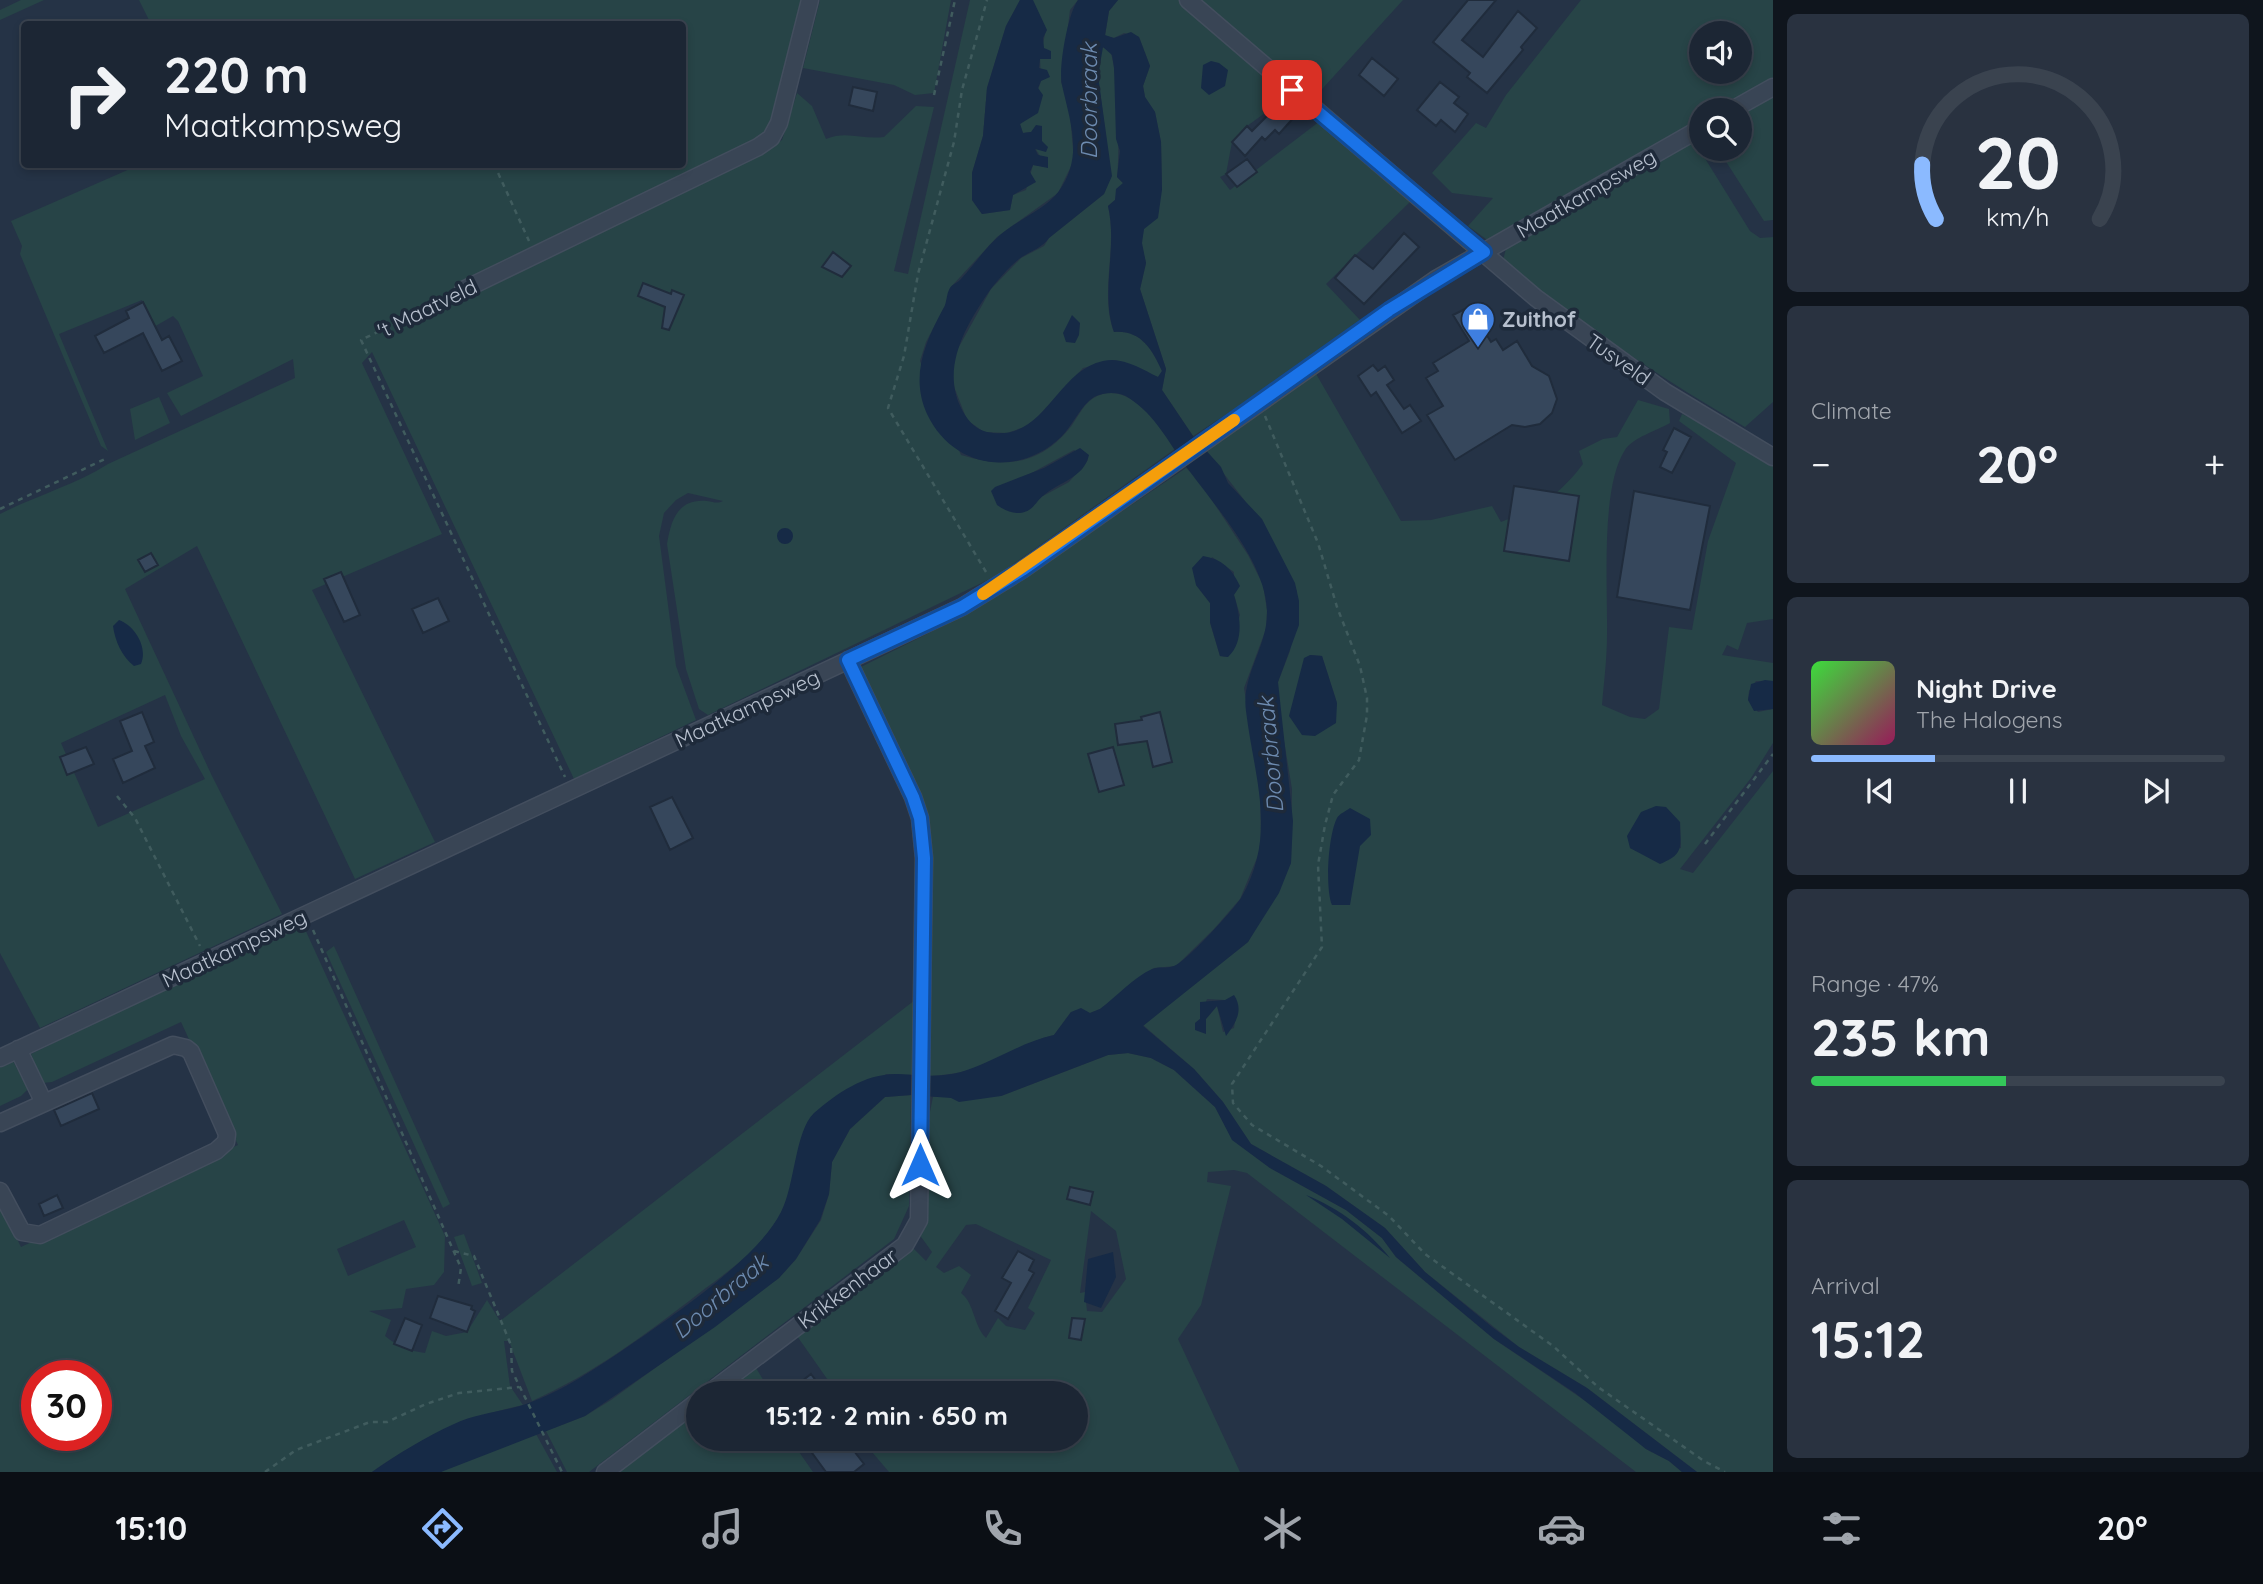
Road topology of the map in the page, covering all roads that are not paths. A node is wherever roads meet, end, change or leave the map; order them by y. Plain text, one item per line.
1 (810, 0) edge
2 (1188, 0) edge
3 (1773, 86) edge
4 (1752, 98) edge
5 (1689, 135) edge
6 (1484, 252) junction
7 (463, 290) road end
8 (1773, 457) edge
9 (848, 660) junction
10 (18, 1049) junction
11 (0, 1058) edge
12 (44, 1103) junction
13 (0, 1123) edge
14 (0, 1191) edge
15 (725, 1381) edge
16 (686, 1410) edge
17 (605, 1472) edge

1 - 7 street, 't Maatveld
2 - 6 street, Tusveld
3 - 4 street
5 - 6 street, Maatkampsweg
6 - 8 street, Tusveld
6 - 9 street, Maatkampsweg
9 - 10 street, Maatkampsweg
9 - 15 street, Krikkenhaar
10 - 11 street, Maatkampsweg
10 - 12 street
12 - 13 street
12 - 14 street
16 - 17 street

